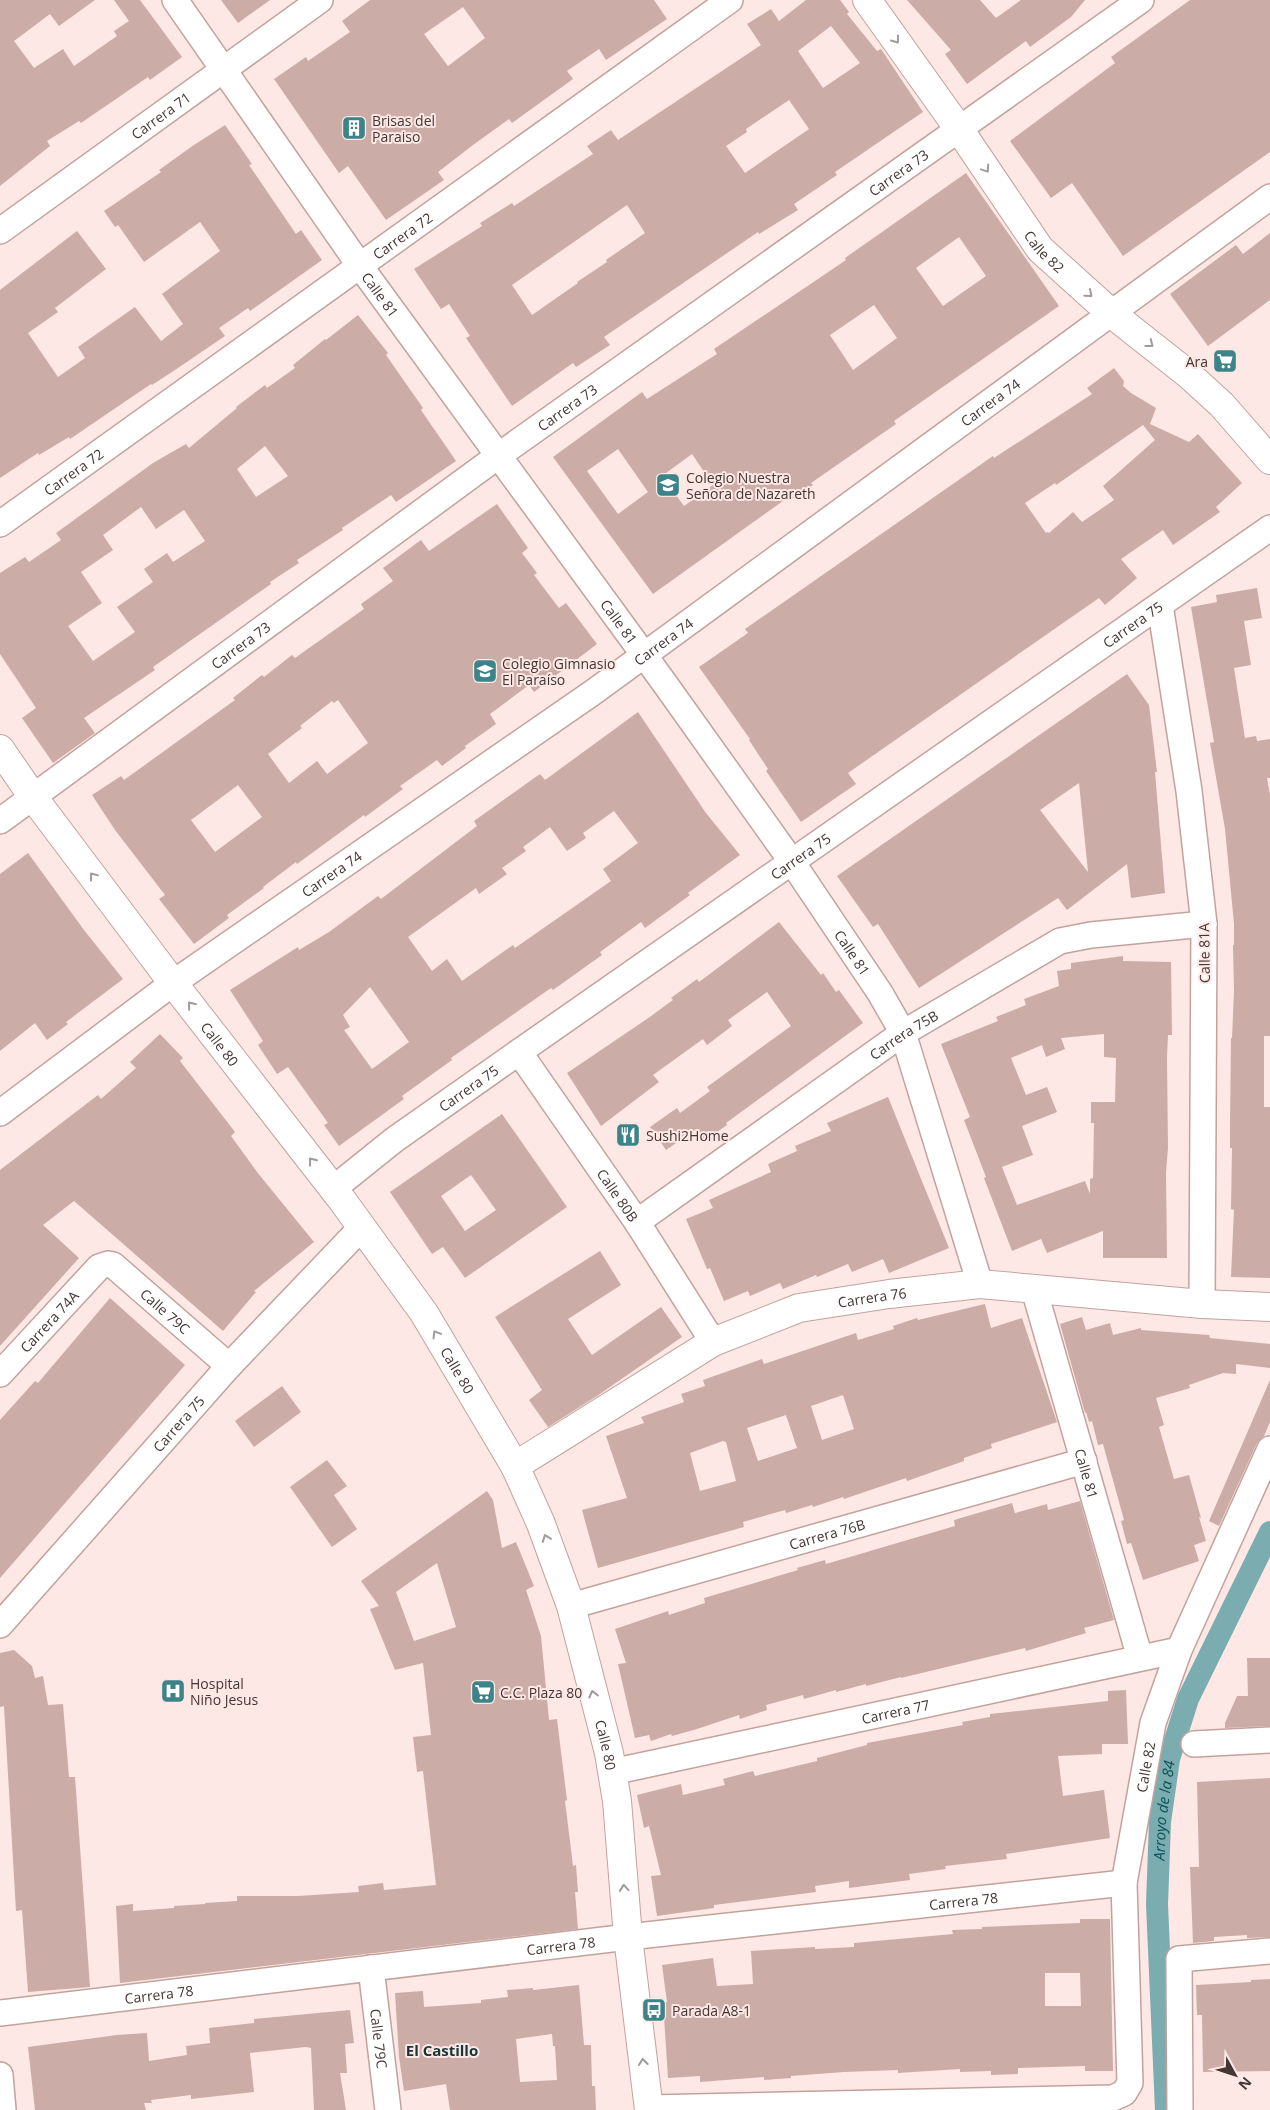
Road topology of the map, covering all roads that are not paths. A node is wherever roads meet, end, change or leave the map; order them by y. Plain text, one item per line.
1 (176, 0) edge
2 (320, 0) edge
3 (730, 0) edge
4 (867, 0) edge
5 (1141, 0) edge
6 (224, 68) junction
7 (959, 129) junction
8 (1270, 197) edge
9 (0, 231) edge
10 (360, 266) junction
11 (1112, 314) junction
12 (498, 456) junction
13 (1270, 460) edge
14 (0, 524) edge
15 (1270, 528) edge
16 (1160, 605) junction
17 (644, 655) junction
18 (0, 748) edge
19 (33, 797) junction
20 (0, 821) edge
21 (792, 862) junction
22 (1204, 924) junction
23 (173, 983) junction
24 (903, 1033) junction
25 (519, 1052) junction
26 (0, 1113) edge
27 (333, 1188) junction
28 (637, 1222) junction
29 (361, 1228) junction
30 (99, 1267) joint
31 (980, 1284) junction
32 (1034, 1289) junction
33 (1202, 1304) junction
34 (1270, 1307) edge
35 (713, 1342) junction
36 (229, 1366) junction
37 (0, 1374) edge
38 (1270, 1450) edge
39 (1084, 1460) junction
40 (516, 1466) junction
41 (571, 1606) junction
42 (0, 1626) edge
43 (1180, 1650) junction
44 (1140, 1658) junction
45 (1270, 1740) edge
46 (1194, 1744) dead end
47 (612, 1772) junction
48 (1124, 1883) junction
49 (628, 1937) junction
50 (1270, 1951) edge
51 (372, 1968) junction
52 (0, 2013) edge
53 (0, 2075) edge
54 (649, 2109) edge
55 (2, 2110) edge
56 (388, 2110) edge
57 (1180, 2110) edge

1 - 6 street, Calle 81
2 - 6 street, Carrera 71
3 - 10 street, Carrera 72
4 -> 7 street, Calle 82
5 - 7 street, Carrera 73
6 - 9 street, Carrera 71
6 - 10 street, Calle 81
7 -> 11 street, Calle 82
7 - 12 street, Carrera 73
8 - 11 street, Carrera 74
10 - 12 street, Calle 81
10 - 14 street, Carrera 72
11 -> 13 street, Calle 82
11 - 17 street, Carrera 74
12 - 17 street, Calle 81
12 - 19 street, Carrera 73
15 - 16 street, Carrera 75
16 - 21 street, Carrera 75
16 - 22 street, Calle 81A
17 - 21 street, Calle 81
17 - 23 street, Carrera 74
18 - 19 street, Calle 80
19 - 20 street, Carrera 73
23 -> 19 street, Calle 80
21 - 24 street, Calle 81
21 - 25 street, Carrera 75
22 - 24 street, Carrera 75B
22 - 33 street, Calle 81A
23 - 26 street, Carrera 74
27 -> 23 street, Calle 80
24 - 28 street, Carrera 75B
24 - 31 street, Calle 81
25 - 27 street, Carrera 75
25 - 28 street, Calle 80B
27 - 29 street, Calle 80
28 - 35 street, Calle 80B
29 - 36 street, Carrera 75
40 -> 29 street, Calle 80
30 - 36 street, Calle 79C
30 - 37 street, Carrera 74A
31 - 32 street, Carrera 76
31 - 35 street, Carrera 76
32 - 33 street, Carrera 76
32 - 39 street, Calle 81
33 - 34 street, Carrera 76
35 - 40 street, Carrera 76
36 - 42 street, Carrera 75
38 - 43 street, Calle 82
39 - 41 street, Carrera 76B
39 - 44 street, Calle 81
41 -> 40 street, Calle 80
47 -> 41 street, Calle 80
43 - 44 street, Carrera 77
43 - 48 street, Calle 82
44 - 47 street, Carrera 77
45 - 46 street
49 -> 47 street, Calle 80
48 - 49 street, Carrera 78
48 - 54 street, Calle 82
49 - 51 street, Carrera 78
54 -> 49 street, Calle 80
50 - 57 street
51 - 52 street, Carrera 78
51 - 56 street, Calle 79C
53 - 55 street

